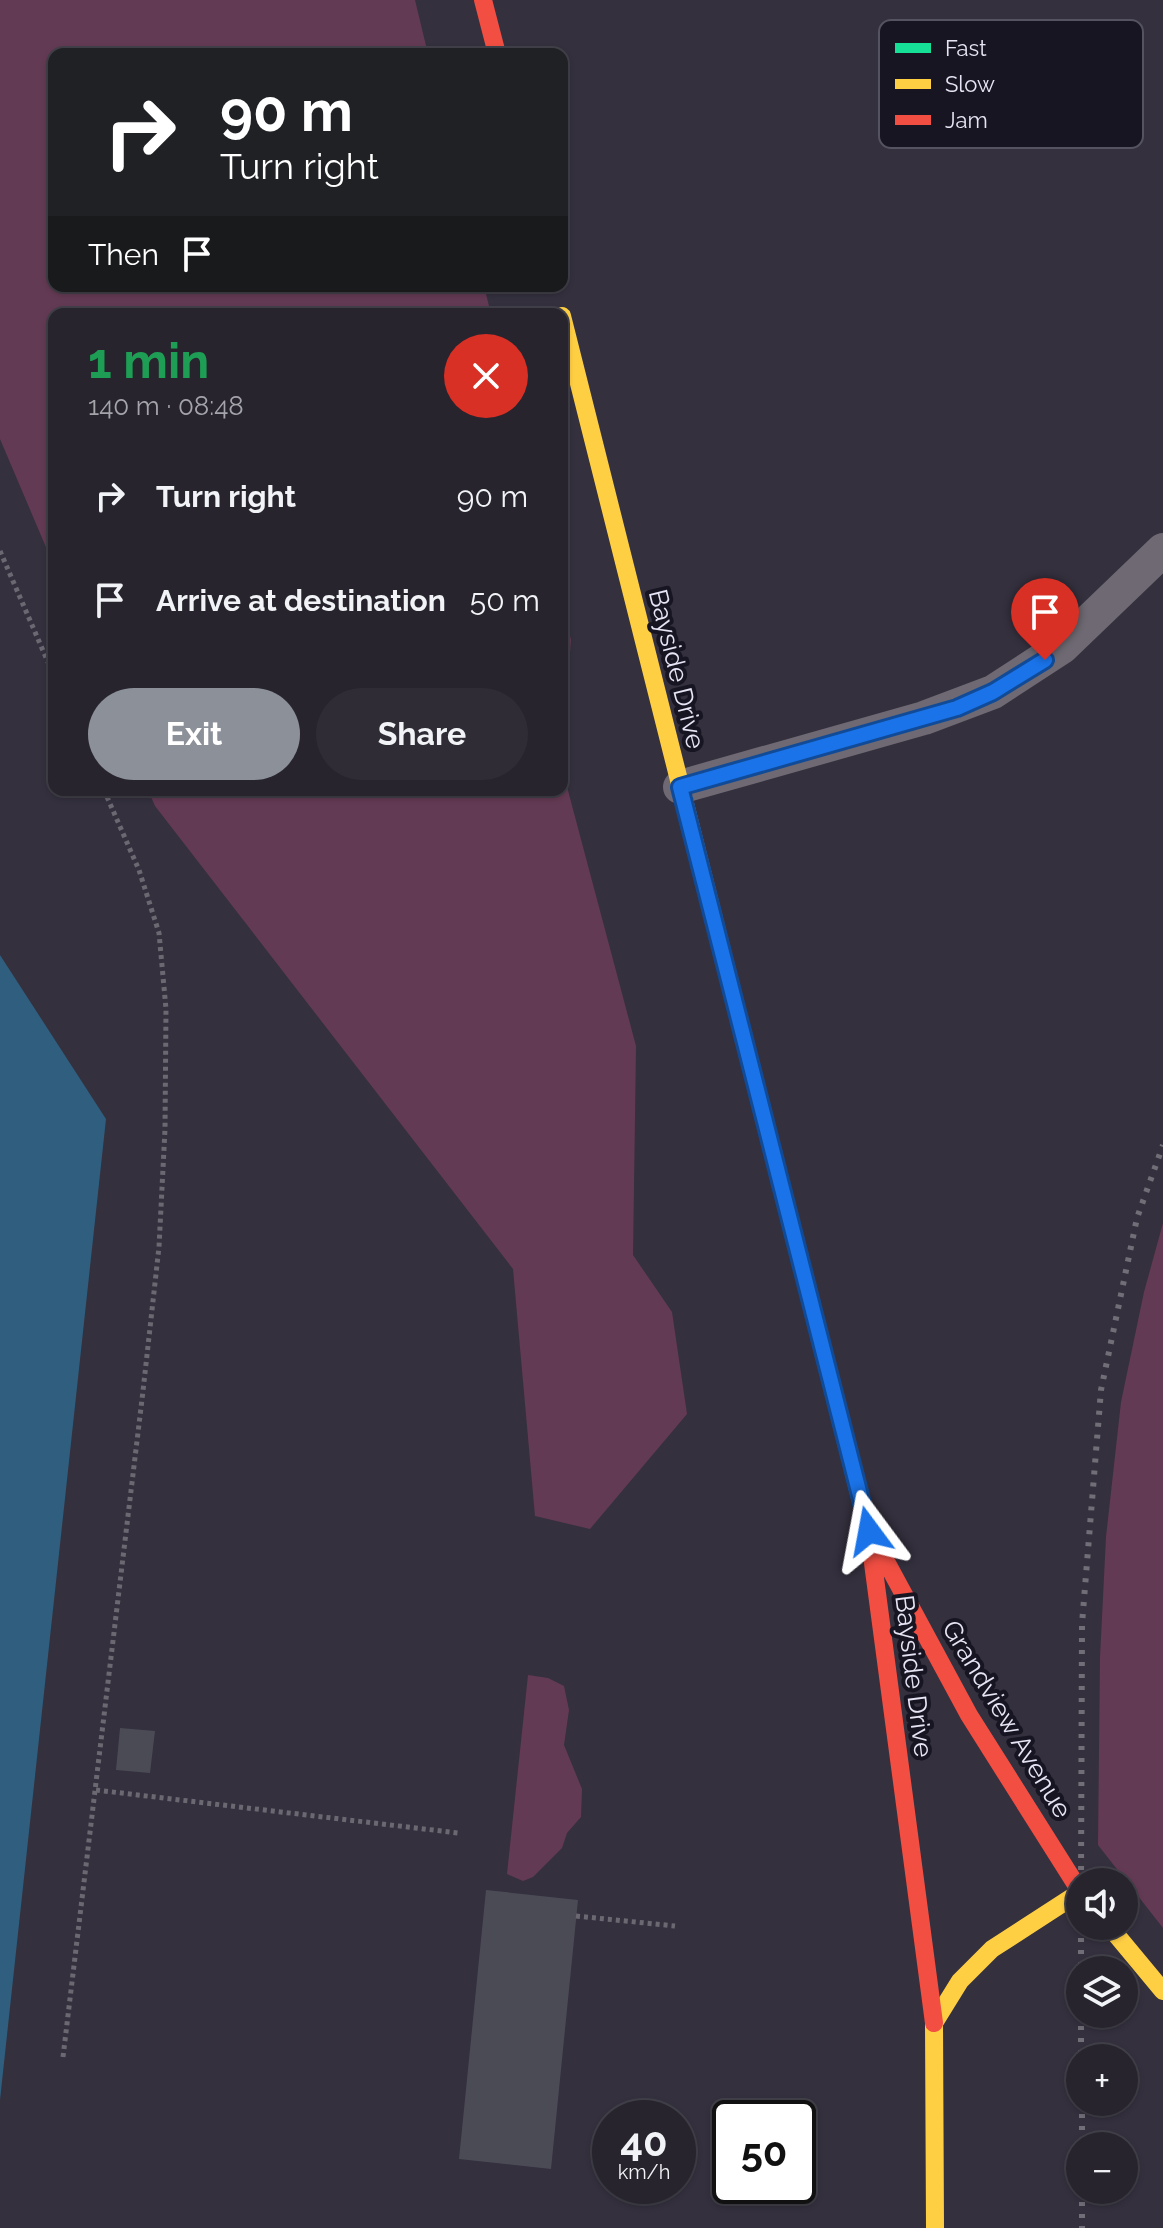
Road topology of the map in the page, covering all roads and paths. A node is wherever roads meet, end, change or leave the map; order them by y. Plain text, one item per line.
1 (483, 0) edge
2 (495, 48) edge
3 (568, 338) edge
4 (1163, 550) edge
5 (0, 551) edge
6 (48, 662) edge
7 (680, 787) junction
8 (107, 796) edge
9 (869, 1531) junction
10 (96, 1790) junction
11 (458, 1833) dead end
12 (1066, 1869) edge
13 (1066, 1900) edge
14 (576, 1916) dead end
15 (675, 1926) dead end
16 (1121, 1940) edge
17 (1163, 1991) edge
18 (934, 2023) junction
19 (63, 2057) dead end
20 (935, 2228) edge

1 - 2 main road
3 - 7 main road, Bayside Drive
4 - 7 lane
5 - 6 path
7 - 9 main road, Bayside Drive
8 - 10 path
9 - 12 main road, Grandview Avenue
9 - 18 main road, Bayside Drive
10 - 11 path
10 - 19 path
13 - 18 main road
14 - 15 path
16 - 17 main road
18 - 20 main road, Bayside Drive

